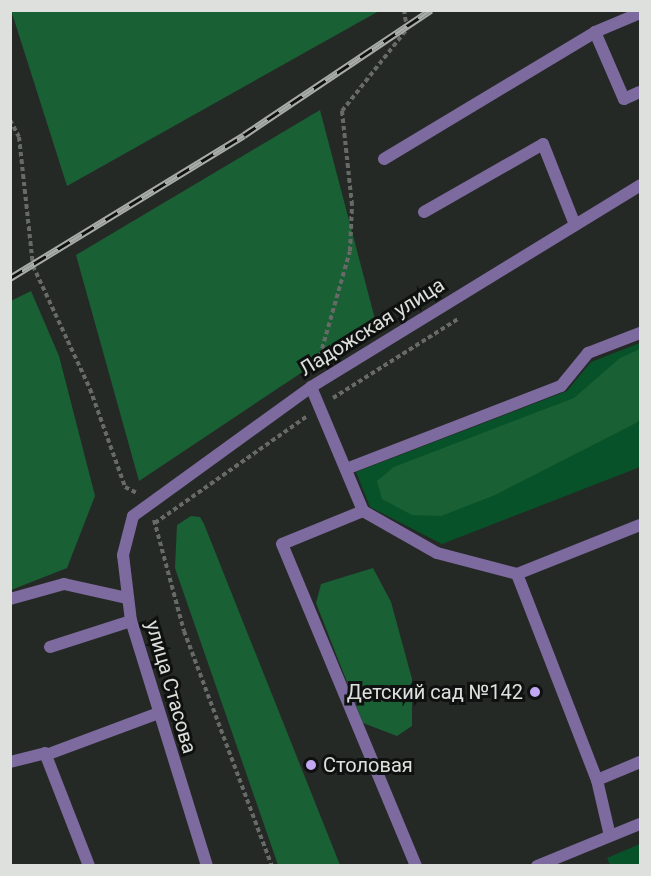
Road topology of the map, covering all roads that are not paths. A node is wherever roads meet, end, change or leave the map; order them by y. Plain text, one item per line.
1 (640, 13) edge
2 (595, 32) junction
3 (640, 92) edge
4 (384, 159) dead end
5 (640, 185) edge
6 (424, 212) dead end
7 (575, 225) junction
8 (640, 333) edge
9 (311, 387) junction
10 (346, 469) junction
11 (363, 511) junction
12 (133, 516) joint
13 (640, 525) edge
14 (517, 574) junction
15 (127, 598) junction
16 (10, 599) edge
17 (131, 621) junction
18 (50, 648) dead end
19 (156, 714) junction
20 (46, 755) junction
21 (10, 762) edge
22 (640, 762) edge
23 (597, 780) junction
24 (640, 824) edge
25 (610, 836) junction
26 (88, 866) edge
27 (207, 866) edge
28 (416, 866) edge
29 (537, 866) edge

1 - 2 street
2 - 3 street
2 - 4 street
5 - 7 street, Ладожская улица
6 - 7 street
7 - 9 street, Ладожская улица
8 - 10 street
9 - 10 street
9 - 12 street, Ладожская улица
10 - 11 street
11 - 14 street
11 - 28 street
12 - 15 street, улица Стасова
13 - 14 street
14 - 23 street
15 - 16 street
15 - 17 street, улица Стасова
17 - 18 street
17 - 19 street, улица Стасова
19 - 20 street
19 - 27 street, улица Стасова
20 - 21 street
20 - 26 street
22 - 23 street
23 - 25 street
24 - 25 street
25 - 29 street

